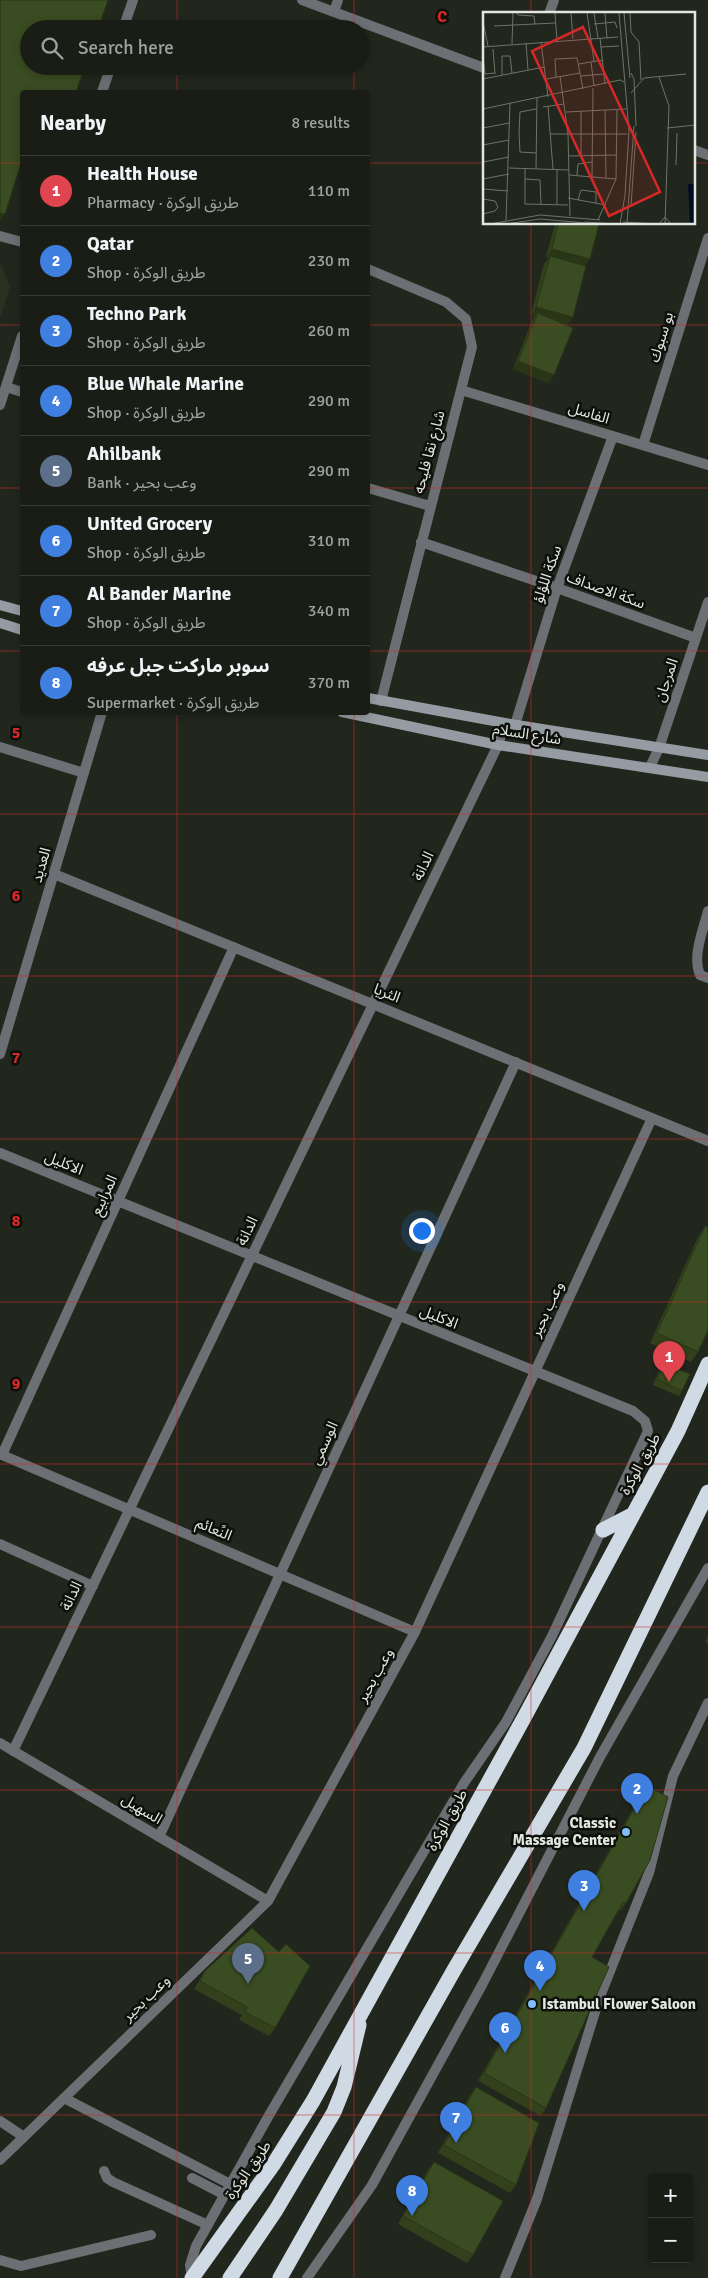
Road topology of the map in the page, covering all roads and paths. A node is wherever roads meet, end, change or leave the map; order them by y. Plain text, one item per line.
1 (132, 0) edge
2 (302, 0) edge
3 (338, 0) edge
4 (554, 0) edge
5 (334, 12) junction
6 (550, 12) edge
7 (126, 20) edge
8 (355, 20) edge
9 (370, 25) edge
10 (483, 68) edge
11 (109, 75) edge
12 (105, 90) edge
13 (696, 151) edge
14 (708, 156) edge
15 (0, 236) edge
16 (708, 238) edge
17 (20, 241) edge
18 (370, 270) edge
19 (20, 342) edge
20 (6, 387) junction
21 (461, 390) junction
22 (20, 391) edge
23 (0, 405) edge
24 (613, 436) junction
25 (643, 445) junction
26 (708, 464) edge
27 (370, 489) edge
28 (430, 506) junction
29 (421, 542) junction
30 (557, 588) junction
31 (708, 602) edge
32 (0, 605) edge
33 (20, 610) edge
34 (0, 623) edge
35 (20, 629) edge
36 (696, 638) junction
37 (370, 699) edge
38 (381, 702) junction
39 (101, 715) edge
40 (356, 715) edge
41 (505, 723) junction
42 (515, 725) junction
43 (498, 745) junction
44 (0, 747) edge
45 (659, 748) junction
46 (708, 755) edge
47 (650, 767) junction
48 (84, 773) junction
49 (708, 777) edge
50 (54, 874) junction
51 (708, 911) edge
52 (234, 947) junction
53 (708, 978) edge
54 (373, 1004) junction
55 (0, 1054) edge
56 (516, 1062) junction
57 (652, 1118) junction
58 (708, 1141) edge
59 (0, 1153) edge
60 (118, 1201) junction
61 (252, 1256) junction
62 (399, 1317) junction
63 (708, 1364) edge
64 (535, 1372) junction
65 (1, 1455) edge
66 (708, 1492) edge
67 (130, 1509) junction
68 (632, 1515) junction
69 (603, 1530) junction
70 (0, 1544) edge
71 (708, 1568) edge
72 (280, 1574) junction
73 (93, 1586) junction
74 (415, 1632) junction
75 (552, 1636) joint
76 (708, 1703) edge
77 (0, 1743) edge
78 (13, 1751) junction
79 (159, 1837) junction
80 (268, 1901) junction
81 (362, 2009) junction
82 (64, 2098) junction
83 (0, 2121) edge
84 (24, 2137) junction
85 (0, 2160) edge
86 (104, 2171) dead end
87 (192, 2178) dead end
88 (230, 2184) junction
89 (225, 2195) junction
90 (208, 2225) junction
91 (151, 2235) dead end
92 (0, 2260) edge
93 (192, 2278) edge
94 (230, 2278) edge
95 (280, 2278) edge
96 (306, 2278) edge
97 (505, 2278) edge

1 - 7 street
2 - 5 street
3 - 5 street
4 - 6 street
5 - 8 street
9 - 10 street
11 - 12 street
13 - 14 street
15 - 17 street
16 - 25 street, بو سبوك
18 - 21 street, شارع نقا فليحه
19 - 20 street
20 - 22 street
20 - 23 street
21 - 24 street, الفاسل
21 - 28 street, شارع نقا فليحه
24 - 25 street, الفاسل
24 - 30 street, سكة اللؤلؤ
25 - 26 street, الفاسل
27 - 28 street
28 - 29 street, شارع نقا فليحه
29 - 30 street, سكة الاصداف
29 - 38 street, شارع نقا فليحه
30 - 36 street, سكة الاصداف
30 - 42 street, سكة اللؤلؤ
31 - 36 street, المرجان
32 - 33 street
34 - 35 street
36 - 45 street, المرجان
37 - 38 street, شارع السلام
38 - 41 street, شارع السلام
39 - 48 street, العديد
40 - 43 street, شارع السلام
41 - 42 street, شارع السلام
41 - 43 street, الدانة
42 - 45 street, شارع السلام
43 - 47 street, شارع السلام
43 - 54 street, الدانة
44 - 48 street
45 - 46 street, شارع السلام
45 - 47 street, المرجان
47 - 49 street, شارع السلام
48 - 50 street, العديد
50 - 52 street, الثريا
50 - 55 street, العديد
51 - 53 street
52 - 54 street, الثريا
52 - 60 street, المرابيع
54 - 56 street, الثريا
54 - 61 street, الدانة
56 - 57 street, الثريا
56 - 62 street, الوسمي
57 - 58 street, الثريا
57 - 64 street, وعب بحير
59 - 60 street, الاكليل
60 - 61 street, الاكليل
60 - 65 street, المرابيع
61 - 62 street, الاكليل
61 - 67 street, الدانة
62 - 64 street, الاكليل
62 - 72 street, الوسمي
63 - 68 highway, طريق الوكرة
64 - 69 street, الاكليل
64 - 74 street, وعب بحير
65 - 67 street, النًعائم
66 - 95 highway
67 - 72 street, النًعائم
67 - 73 street, الدانة
68 - 69 highway
68 - 81 highway, طريق الوكرة
69 - 75 street, الاكليل
70 - 73 street
71 - 96 street
72 - 74 street, النًعائم
72 - 79 street, الوسمي
73 - 78 street, الدانة
74 - 80 street, وعب بحير
75 - 88 street, طريق الوكرة
76 - 97 street
77 - 78 street, السهيل
78 - 79 street, السهيل
79 - 80 street, السهيل
80 - 82 street, وعب بحير
81 - 93 highway, طريق الوكرة
81 - 94 highway
82 - 84 street, وعب بحير
82 - 88 street
83 - 84 street
84 - 85 street, وعب بحير
86 - 90 street
87 - 89 street
88 - 89 street, طريق الوكرة
89 - 90 street, طريق الوكرة
90 - 93 street, طريق الوكرة
91 - 92 street

